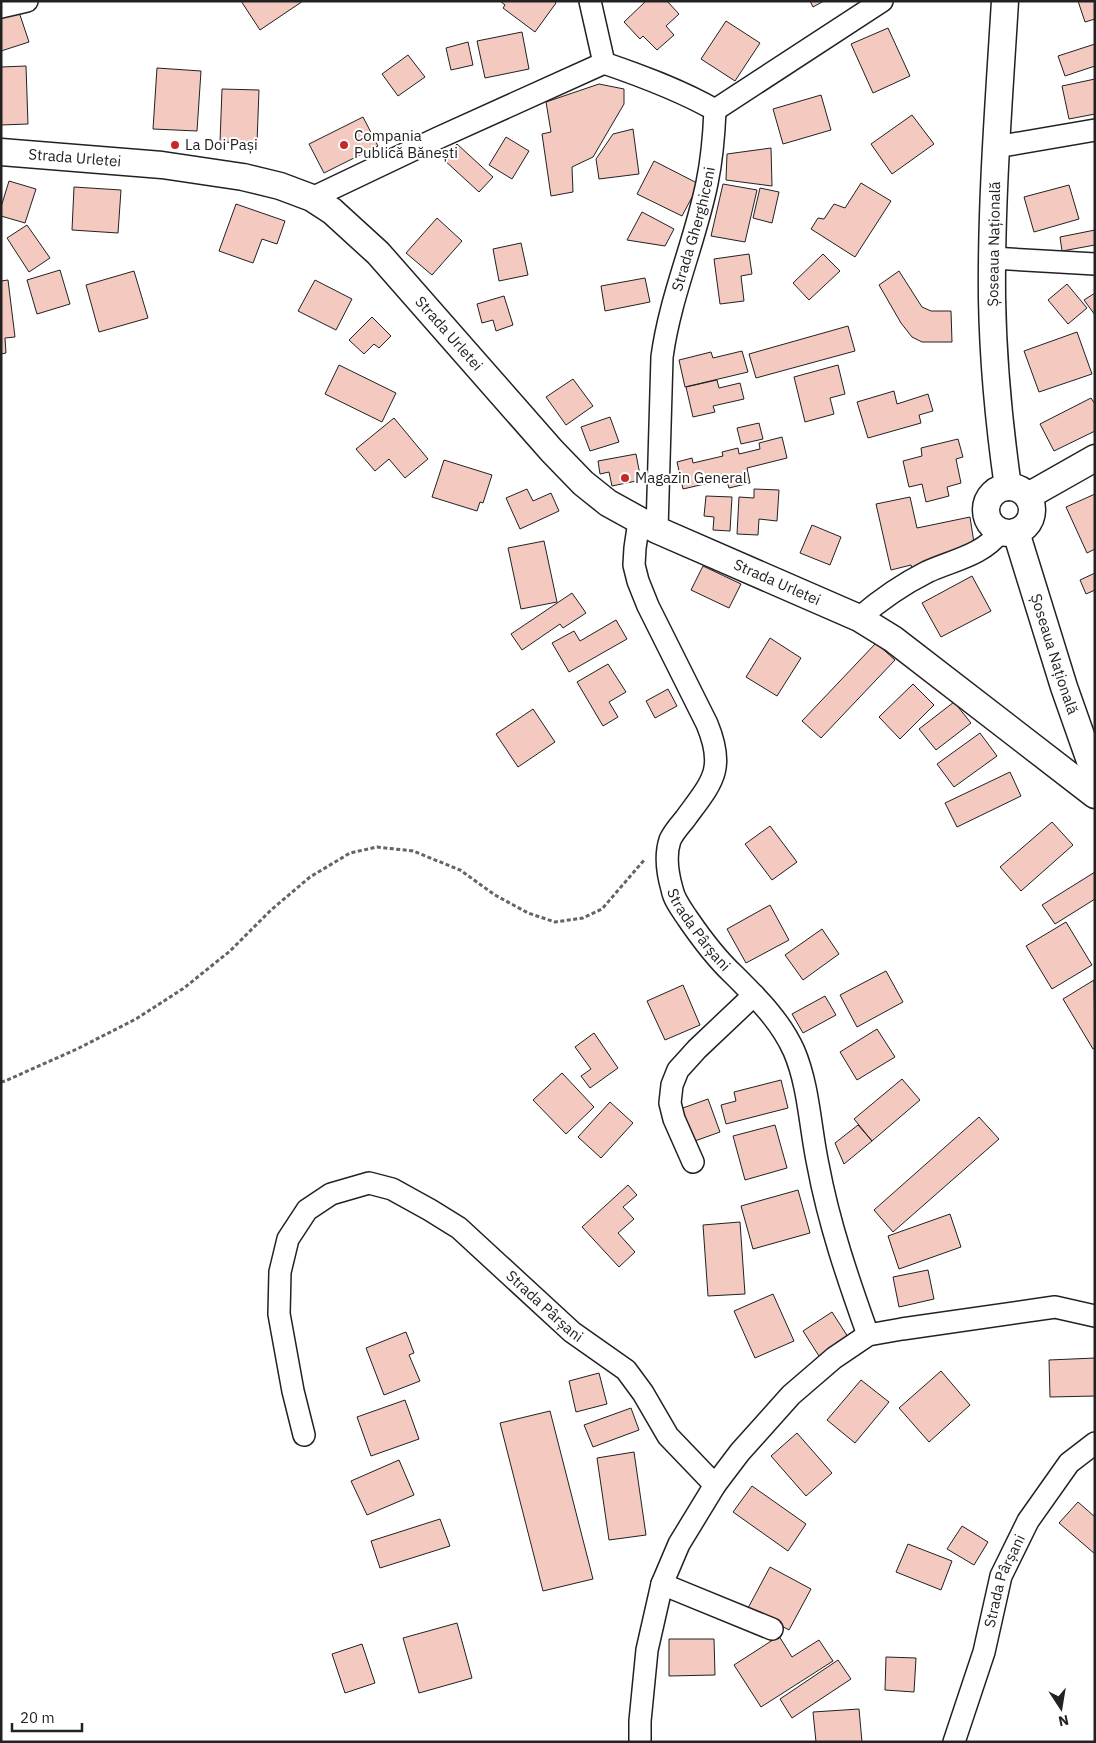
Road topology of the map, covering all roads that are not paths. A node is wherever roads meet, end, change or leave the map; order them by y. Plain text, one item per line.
1 (27, 1) edge
2 (590, 1) edge
3 (882, 1) edge
4 (1005, 1) edge
5 (1, 7) edge
6 (604, 63) junction
7 (715, 110) junction
8 (1095, 130) edge
9 (996, 147) junction
10 (1, 152) edge
11 (312, 198) junction
12 (992, 258) junction
13 (1095, 264) edge
14 (1095, 458) edge
15 (1018, 492) junction
16 (648, 526) junction
17 (1008, 532) junction
18 (859, 618) junction
19 (1095, 775) edge
20 (1095, 795) edge
21 (754, 995) junction
22 (692, 1162) dead end
23 (1095, 1316) edge
24 (868, 1335) junction
25 (304, 1435) dead end
26 (1095, 1443) edge
27 (715, 1485) junction
28 (662, 1584) junction
29 (772, 1629) dead end
30 (640, 1742) edge
31 (954, 1742) edge

1 - 5 street
2 - 6 street
3 - 7 street
4 - 9 street, Șoseaua Națională
6 - 7 street
6 - 11 street
7 - 16 street, Strada Gherghiceni
8 - 9 street
9 - 12 street, Șoseaua Națională
10 - 11 street, Strada Urletei
11 - 16 street, Strada Urletei
12 - 13 street
12 - 15 street, Șoseaua Națională
14 - 15 street
15 - 17 street, Șoseaua Națională
15 - 17 street, Șoseaua Națională
16 - 18 street, Strada Urletei
16 - 21 street, Strada Pârșani
17 - 18 street
17 - 19 street, Șoseaua Națională
18 - 20 street, Strada Urletei
21 - 22 street
21 - 24 street, Strada Pârșani
23 - 24 street
24 - 27 street
25 - 27 street, Strada Pârșani
26 - 31 street, Strada Pârșani
27 - 28 street
28 - 29 street
28 - 30 street

